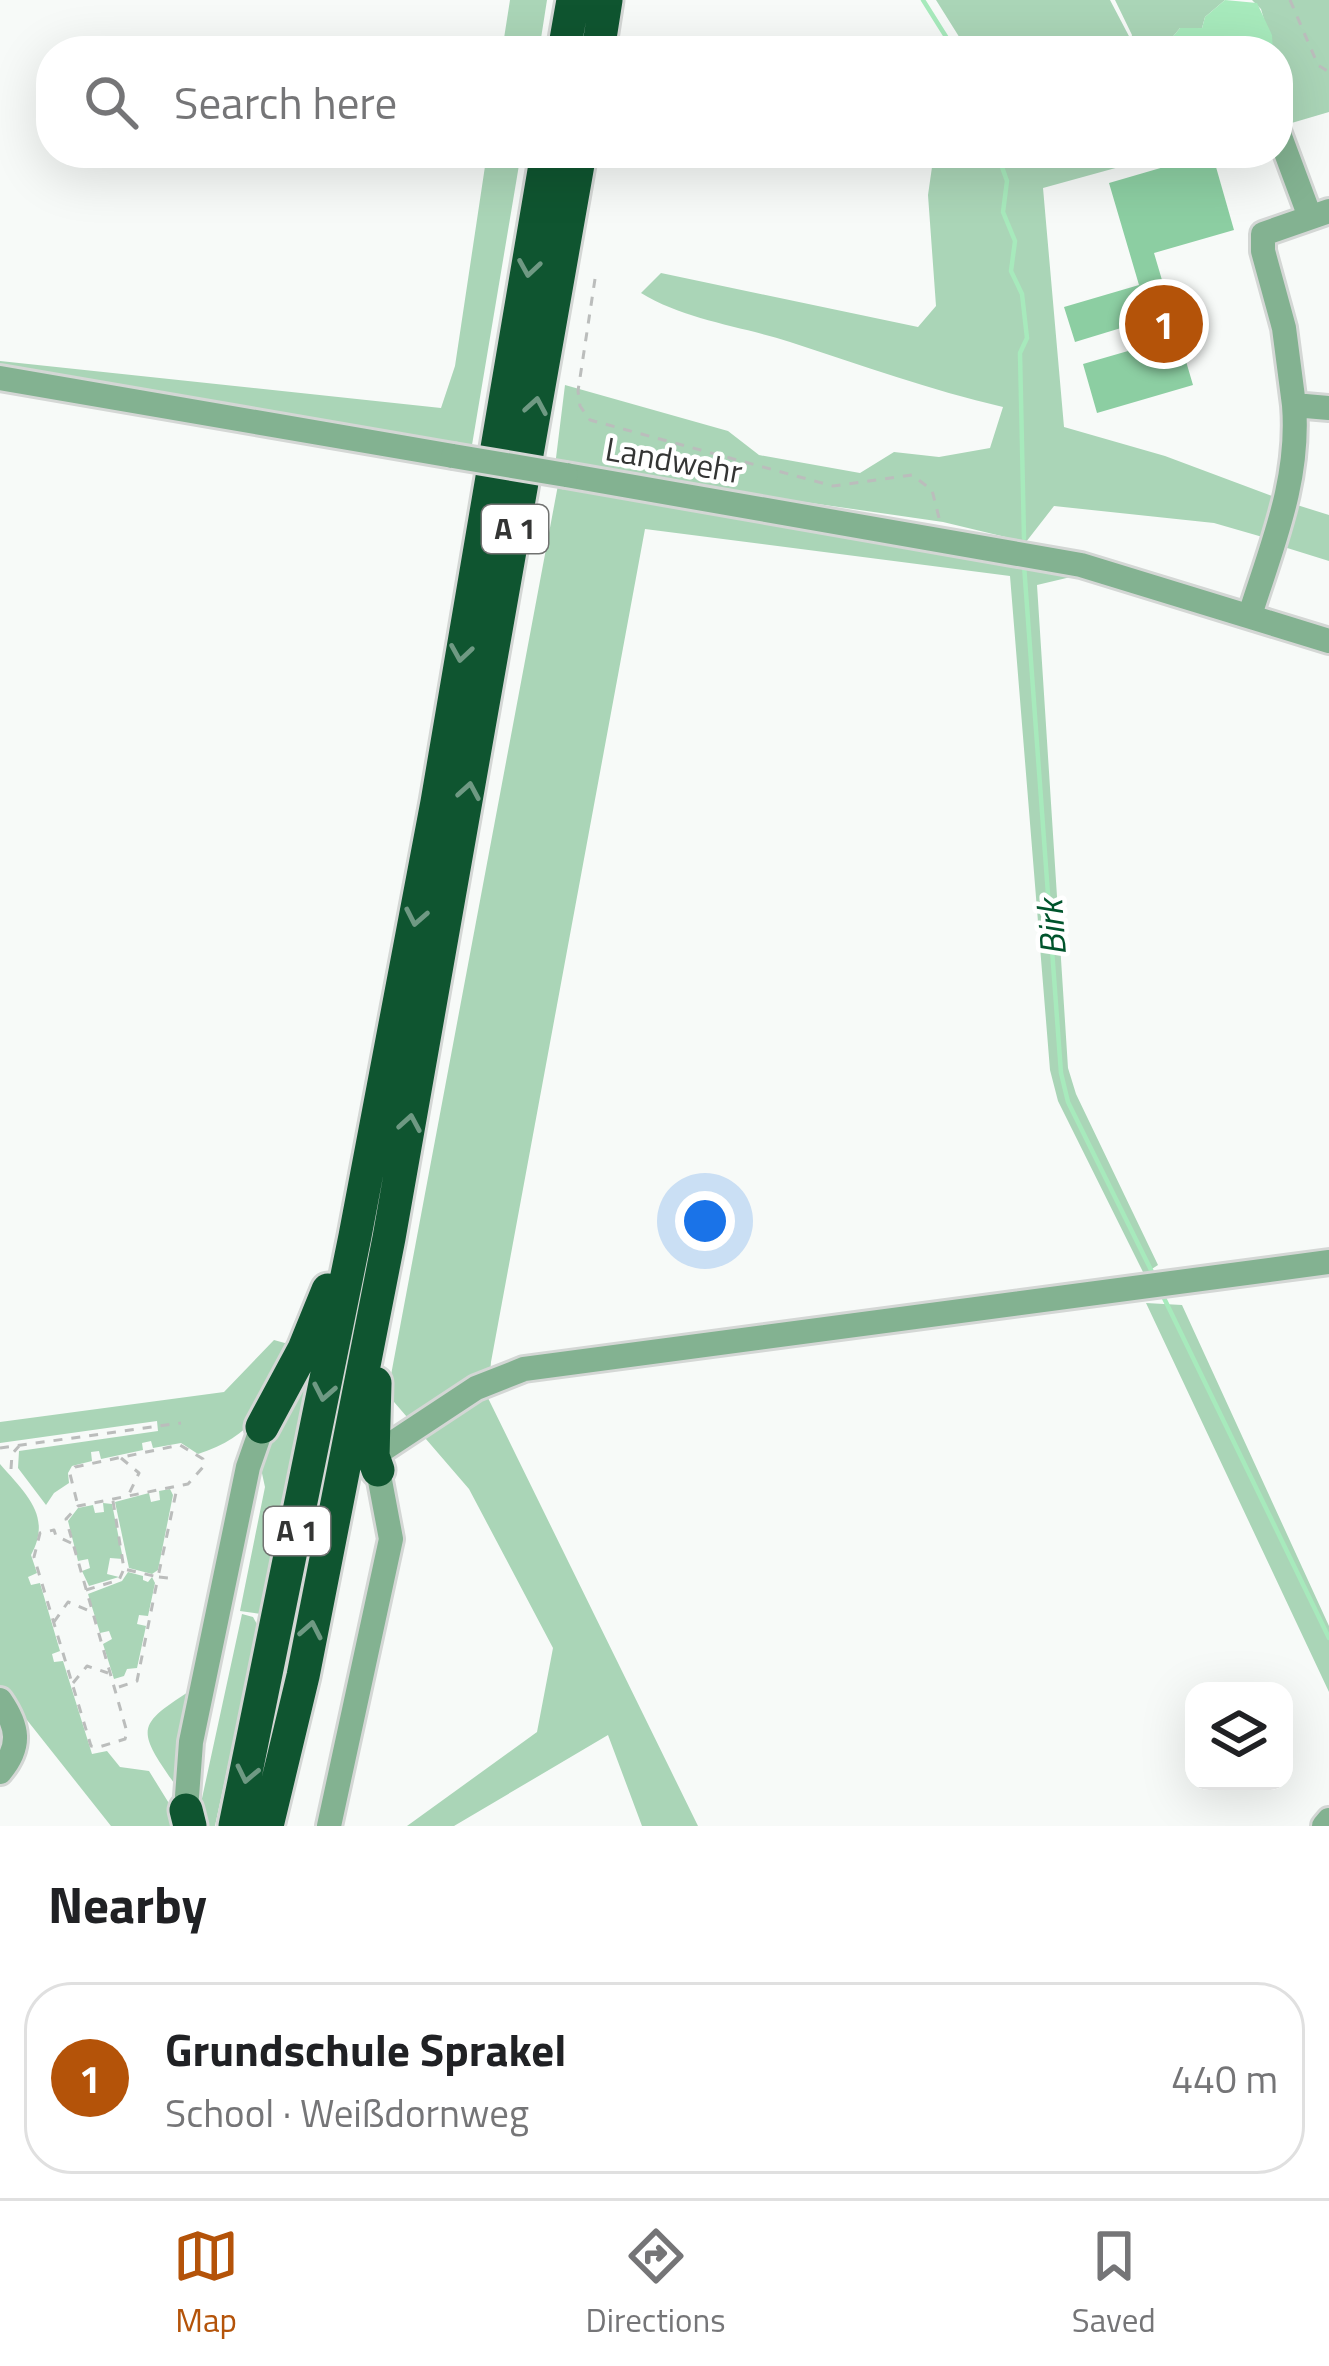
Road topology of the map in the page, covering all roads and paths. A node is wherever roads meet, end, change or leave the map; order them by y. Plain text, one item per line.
1 (572, 0) edge
2 (606, 0) edge
3 (1290, 0) edge
4 (566, 36) edge
5 (600, 36) edge
6 (1329, 72) edge
7 (1293, 161) edge
8 (545, 168) edge
9 (577, 168) edge
10 (1320, 214) edge
11 (595, 279) dead end
12 (0, 378) edge
13 (1294, 405) junction
14 (1329, 408) edge
15 (938, 538) junction
16 (1250, 615) junction
17 (1329, 641) edge
18 (355, 1236) junction
19 (389, 1238) junction
20 (1329, 1262) edge
21 (181, 1423) dead end
22 (262, 1427) joint
23 (20, 1444) junction
24 (0, 1448) edge
25 (120, 1457) junction
26 (375, 1463) junction
27 (11, 1469) dead end
28 (177, 1486) junction
29 (128, 1496) junction
30 (112, 1500) junction
31 (78, 1506) junction
32 (173, 1506) junction
33 (182, 1509) dead end
34 (71, 1543) junction
35 (124, 1570) junction
36 (158, 1576) junction
37 (167, 1578) dead end
38 (86, 1590) junction
39 (92, 1612) junction
40 (53, 1623) junction
41 (111, 1674) junction
42 (72, 1684) junction
43 (116, 1688) junction
44 (0, 1700) edge
45 (0, 1772) edge
46 (188, 1818) edge
47 (235, 1826) edge
48 (267, 1826) edge
49 (329, 1826) edge

1 - 4 highway
2 - 5 highway
3 - 6 path
7 - 10 street
8 -> 18 highway, A 1
19 -> 9 highway, A 1
10 - 13 street
11 - 15 path
12 - 15 street, Landwehr, bridge
13 - 14 street
13 - 16 street
15 - 16 street, Landwehr
16 - 17 street, Landwehr
18 - 22 highway
18 -> 47 highway, A 1
19 - 26 highway
48 -> 19 highway, A 1
20 - 26 street
21 - 23 path
22 - 46 street
23 - 24 path
23 - 27 path
25 - 28 path
25 - 29 path
25 - 31 path
26 - 49 street
28 - 29 path
28 - 32 path
29 - 30 path
30 - 31 path
30 - 35 path
31 - 34 path
32 - 33 path
32 - 36 path
34 - 38 path
34 - 40 path
35 - 36 path
35 - 38 path
36 - 37 path
36 - 43 path
38 - 39 path
39 - 40 path
39 - 41 path
40 - 42 path
41 - 42 path
41 - 43 path
42 - 43 path
44 - 45 street

